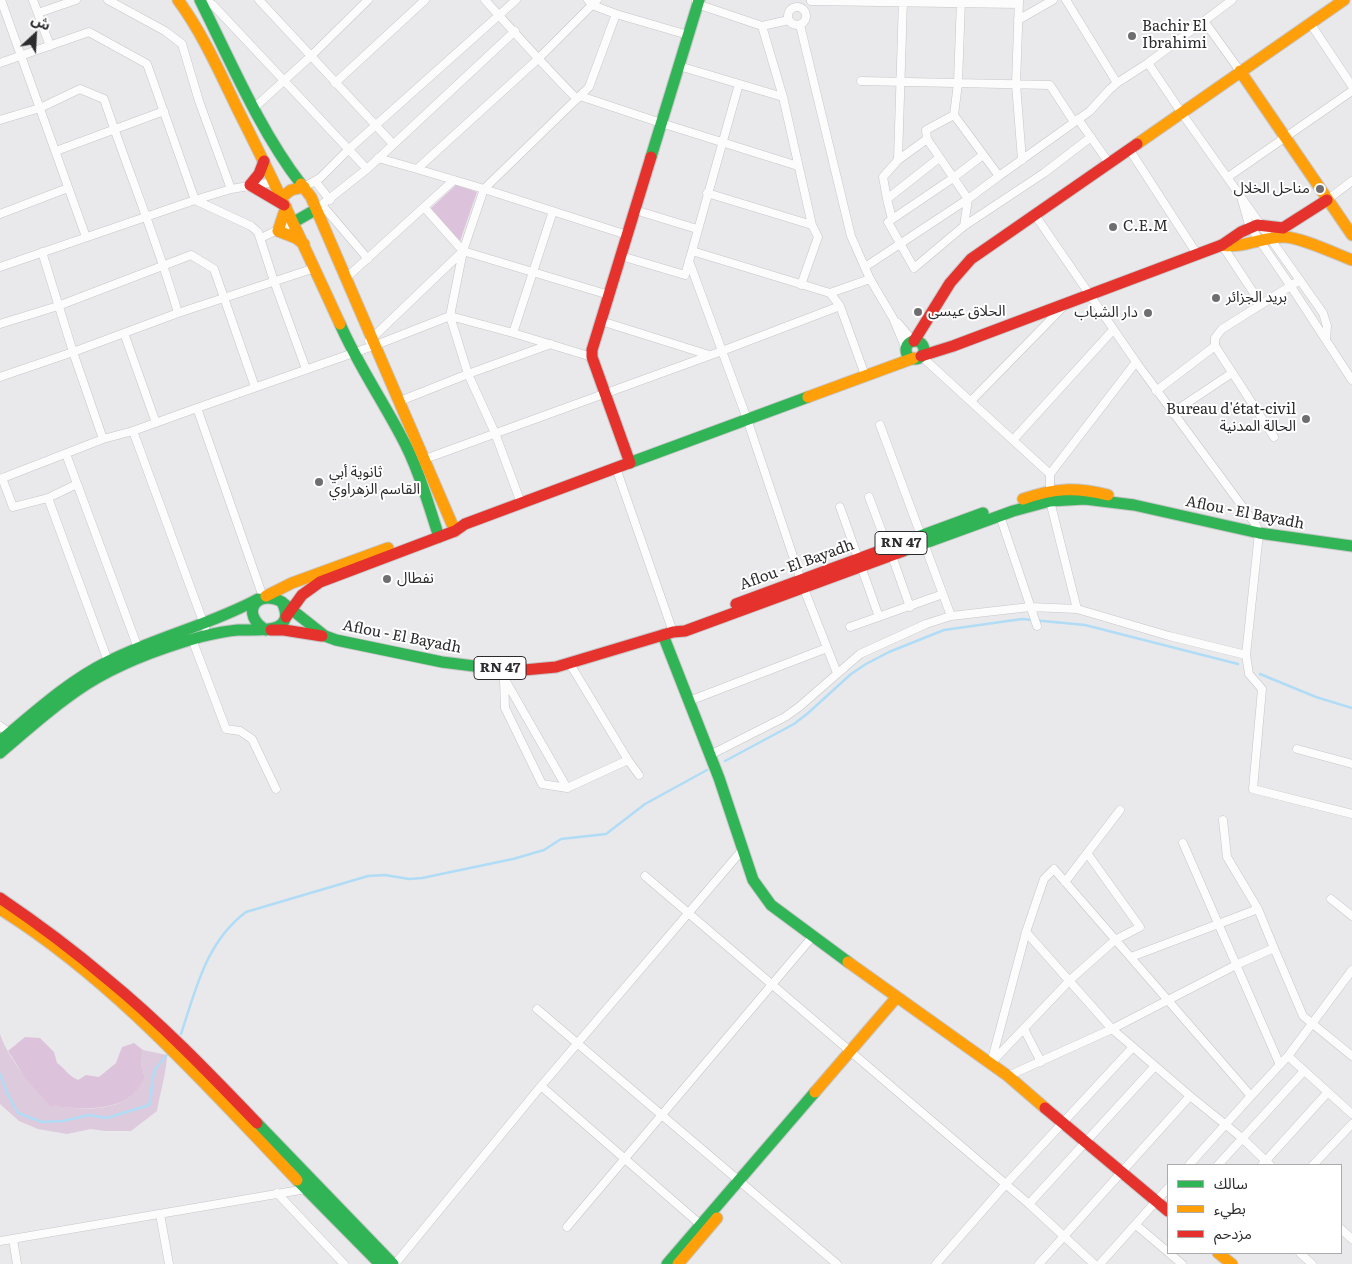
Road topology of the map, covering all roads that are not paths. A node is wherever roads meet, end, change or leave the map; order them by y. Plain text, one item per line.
1 (1, 0) edge
2 (33, 0) edge
3 (76, 0) edge
4 (108, 0) edge
5 (178, 0) edge
6 (200, 0) edge
7 (205, 0) edge
8 (259, 0) edge
9 (368, 0) edge
10 (425, 0) edge
11 (485, 0) edge
12 (516, 0) edge
13 (811, 0) edge
14 (1053, 0) edge
15 (1066, 0) edge
16 (1232, 0) edge
17 (1344, 0) edge
18 (697, 1) edge
19 (903, 1) edge
20 (961, 1) edge
21 (593, 2) edge
22 (1019, 2) edge
23 (803, 8) junction
24 (38, 13) junction
25 (616, 14) junction
26 (499, 16) junction
27 (788, 20) junction
28 (1018, 20) junction
29 (1204, 21) junction
30 (1310, 23) junction
31 (800, 25) junction
32 (762, 26) junction
33 (515, 31) junction
34 (688, 35) junction
35 (50, 46) junction
36 (22, 56) junction
37 (311, 56) junction
38 (538, 59) junction
39 (0, 62) edge
40 (1148, 63) junction
41 (678, 66) junction
42 (1240, 71) junction
43 (284, 80) junction
44 (861, 81) dead end
45 (901, 82) junction
46 (335, 83) junction
47 (958, 83) junction
48 (1117, 83) junction
49 (739, 84) junction
50 (1016, 84) junction
51 (1352, 86) edge
52 (1352, 91) edge
53 (578, 97) junction
54 (782, 97) junction
55 (40, 108) junction
56 (254, 108) junction
57 (164, 111) junction
58 (1181, 112) junction
59 (954, 115) junction
60 (0, 120) edge
61 (1076, 121) junction
62 (661, 123) junction
63 (376, 126) junction
64 (114, 131) junction
65 (1286, 136) junction
66 (1091, 137) junction
67 (927, 139) junction
68 (722, 142) junction
69 (393, 144) junction
70 (349, 149) junction
71 (1129, 149) junction
72 (56, 151) junction
73 (983, 155) junction
74 (378, 158) junction
75 (940, 158) junction
76 (898, 160) junction
77 (1022, 160) junction
78 (264, 161) junction
79 (1109, 162) junction
80 (798, 166) junction
81 (367, 169) junction
82 (417, 169) junction
83 (999, 176) junction
84 (1228, 177) junction
85 (953, 178) junction
86 (454, 180) junction
87 (315, 181) junction
88 (1352, 181) edge
89 (274, 182) junction
90 (250, 185) junction
91 (304, 187) junction
92 (68, 188) junction
93 (231, 189) junction
94 (484, 189) junction
95 (707, 193) junction
96 (887, 199) junction
97 (968, 199) junction
98 (195, 200) junction
99 (330, 200) junction
100 (1327, 200) junction
101 (284, 203) junction
102 (424, 207) junction
103 (319, 208) junction
104 (635, 210) junction
105 (553, 211) junction
106 (0, 214) edge
107 (1035, 214) junction
108 (145, 217) junction
109 (892, 219) junction
110 (294, 222) junction
111 (812, 225) junction
112 (964, 226) junction
113 (1256, 226) junction
114 (697, 229) junction
115 (278, 231) junction
116 (627, 235) junction
117 (1352, 235) edge
118 (86, 237) junction
119 (261, 238) junction
120 (1265, 239) junction
121 (304, 244) junction
122 (900, 244) junction
123 (1222, 245) junction
124 (692, 250) junction
125 (463, 251) junction
126 (42, 252) junction
127 (1197, 254) junction
128 (621, 256) junction
129 (368, 259) junction
130 (1351, 259) edge
131 (689, 261) junction
132 (0, 266) edge
133 (164, 266) junction
134 (865, 266) junction
135 (315, 268) junction
136 (533, 272) junction
137 (346, 278) junction
138 (870, 279) junction
139 (1300, 280) junction
140 (274, 281) junction
141 (801, 285) junction
142 (1290, 285) junction
143 (830, 293) junction
144 (609, 295) junction
145 (1088, 295) junction
146 (223, 297) junction
147 (1067, 303) junction
148 (1261, 304) junction
149 (58, 306) junction
150 (840, 306) junction
151 (178, 313) junction
152 (450, 316) junction
153 (601, 321) junction
154 (0, 324) edge
155 (1113, 330) junction
156 (124, 333) junction
157 (514, 333) junction
158 (1326, 339) junction
159 (374, 342) junction
160 (550, 344) junction
161 (1215, 346) junction
162 (915, 349) junction
163 (722, 351) junction
164 (73, 352) junction
165 (356, 352) junction
166 (709, 355) junction
167 (592, 357) junction
168 (1136, 362) junction
169 (306, 369) junction
170 (1232, 373) junction
171 (468, 374) junction
172 (865, 375) junction
173 (0, 377) edge
174 (1352, 380) edge
175 (255, 387) junction
176 (1156, 391) junction
177 (605, 394) junction
178 (400, 401) junction
179 (971, 401) junction
180 (197, 408) junction
181 (1172, 413) junction
182 (747, 419) junction
183 (156, 423) junction
184 (880, 425) dead end
185 (132, 431) junction
186 (495, 433) junction
187 (1274, 437) dead end
188 (103, 440) junction
189 (1013, 440) junction
190 (66, 454) junction
191 (425, 459) junction
192 (630, 463) junction
193 (616, 468) junction
194 (1050, 474) junction
195 (1, 478) edge
196 (76, 484) junction
197 (1049, 495) junction
198 (869, 496) dead end
199 (48, 498) junction
200 (521, 503) junction
201 (840, 507) dead end
202 (1000, 516) junction
203 (454, 528) junction
204 (1258, 533) junction
205 (438, 534) junction
206 (922, 540) junction
207 (1352, 546) edge
208 (890, 552) junction
209 (860, 563) junction
210 (803, 584) junction
211 (943, 594) junction
212 (263, 597) junction
213 (910, 607) junction
214 (1077, 608) junction
215 (1031, 609) junction
216 (286, 610) junction
217 (951, 616) junction
218 (879, 617) junction
219 (204, 624) junction
220 (1037, 626) dead end
221 (850, 627) dead end
222 (268, 630) junction
223 (668, 634) junction
224 (208, 636) junction
225 (325, 636) junction
226 (192, 640) junction
227 (138, 648) junction
228 (827, 648) junction
229 (1246, 655) junction
230 (108, 661) junction
231 (570, 664) junction
232 (503, 673) junction
233 (837, 673) junction
234 (688, 701) junction
235 (0, 726) edge
236 (10, 733) junction
237 (0, 741) edge
238 (1297, 749) dead end
239 (0, 753) edge
240 (710, 755) junction
241 (628, 760) junction
242 (1352, 764) edge
243 (639, 775) dead end
244 (567, 788) junction
245 (276, 789) dead end
246 (1120, 810) dead end
247 (1352, 814) edge
248 (1224, 820) dead end
249 (1183, 843) dead end
250 (743, 849) junction
251 (1087, 853) junction
252 (645, 876) dead end
253 (1065, 882) junction
254 (0, 898) edge
255 (1331, 898) dead end
256 (1258, 908) junction
257 (0, 909) edge
258 (687, 912) junction
259 (1352, 916) edge
260 (1219, 924) junction
261 (1026, 932) junction
262 (813, 936) junction
263 (1115, 940) junction
264 (1274, 948) junction
265 (1131, 957) junction
266 (1236, 965) junction
267 (1352, 970) edge
268 (1070, 980) junction
269 (772, 984) junction
270 (899, 1000) junction
271 (1169, 1000) junction
272 (537, 1009) dead end
273 (1313, 1024) junction
274 (1024, 1029) junction
275 (1112, 1029) junction
276 (577, 1043) junction
277 (1133, 1047) junction
278 (853, 1054) junction
279 (1288, 1056) junction
280 (1352, 1056) edge
281 (1041, 1062) junction
282 (991, 1064) junction
283 (1280, 1065) junction
284 (1156, 1066) junction
285 (1304, 1071) junction
286 (1008, 1076) junction
287 (541, 1086) junction
288 (1328, 1092) junction
289 (1190, 1096) junction
290 (1251, 1096) junction
291 (661, 1114) junction
292 (1352, 1114) edge
293 (1063, 1122) junction
294 (1225, 1124) junction
295 (1352, 1124) edge
296 (1242, 1138) junction
297 (1086, 1142) junction
298 (624, 1158) junction
299 (1189, 1164) edge
300 (1219, 1164) edge
301 (1266, 1164) edge
302 (1314, 1164) edge
303 (1122, 1172) junction
304 (742, 1183) junction
305 (1005, 1185) junction
306 (306, 1188) junction
307 (1167, 1189) edge
308 (277, 1194) junction
309 (1157, 1201) junction
310 (1028, 1204) junction
311 (1167, 1210) edge
312 (160, 1214) junction
313 (701, 1225) junction
314 (1136, 1225) junction
315 (567, 1227) dead end
316 (1342, 1230) edge
317 (1063, 1236) junction
318 (12, 1239) junction
319 (1352, 1239) edge
320 (0, 1242) edge
321 (1167, 1250) edge
322 (1171, 1254) edge
323 (1301, 1254) edge
324 (17, 1264) edge
325 (169, 1264) edge
326 (344, 1264) edge
327 (380, 1264) edge
328 (394, 1264) edge
329 (667, 1264) edge
330 (678, 1264) edge
331 (837, 1264) edge
332 (936, 1264) edge
333 (1039, 1264) edge
334 (1094, 1264) edge
335 (1100, 1264) edge
336 (1182, 1264) edge
337 (1312, 1264) edge

1 - 36 street
2 - 24 street
3 - 24 street
4 - 93 street
5 - 78 street
6 - 56 street
7 - 43 street
8 - 37 street
9 - 37 street
10 - 46 street
11 - 26 street
12 - 26 street
13 - 19 street
13 - 23 street
14 - 28 street
15 - 48 street
16 - 29 street
17 - 30 street
18 - 32 street
18 - 34 street
19 - 20 street
19 - 45 street
20 - 22 street
20 - 47 street
21 - 25 street
21 - 38 street
22 - 28 street
23 - 27 street
23 - 31 street
24 - 35 street
25 - 34 street
25 - 53 street
26 - 33 street
26 - 63 street
27 - 31 street
27 - 32 street
28 - 50 street
29 - 40 street
29 - 42 street
30 - 42 street
30 - 51 street
31 - 134 street
32 - 54 street
33 - 38 street
33 - 69 street
34 - 41 street
35 - 36 street
35 - 57 street
36 - 39 street
36 - 55 street
37 - 43 street
37 - 46 street
38 - 53 street
38 - 82 street
40 - 48 street
40 - 58 street
41 - 49 street
41 - 62 street
42 - 58 street
42 - 65 street
43 - 56 street
43 - 70 street
44 - 45 street
45 - 47 street
45 - 76 street
46 - 63 street
47 - 50 street
47 - 59 street
48 - 61 street
49 - 54 street
49 - 68 street
50 - 61 street
50 - 77 street
52 - 65 street
53 - 62 street
53 - 94 street
54 - 80 street
55 - 60 street
55 - 64 street
55 - 72 street
56 - 91 street
57 - 64 street
57 - 98 street
58 - 71 street
58 - 84 street
59 - 67 street
59 - 73 street
61 - 66 street
61 - 77 street
62 - 68 street
62 - 104 street
63 - 69 street
63 - 70 street
64 - 72 street
64 - 108 street
65 - 84 street
65 - 100 street
66 - 79 street
66 - 112 street
67 - 75 street
67 - 76 street
68 - 80 street
68 - 95 street
69 - 74 street
70 - 81 street
70 - 87 street
71 - 79 street
71 - 127 street
72 - 92 street
73 - 83 street
73 - 85 street
74 - 81 street
74 - 82 street
75 - 85 street
75 - 96 street
76 - 96 street
77 - 83 street
78 - 89 street
78 - 90 street
79 - 107 street
80 - 111 street
81 - 99 street
82 - 86 street
83 - 97 street
84 - 113 street
85 - 97 street
85 - 109 street
86 - 94 street
86 - 102 street
87 - 91 street
87 - 99 street
88 - 100 street
89 - 90 street
89 - 101 street
90 - 93 street
90 - 101 street
91 - 101 street
91 - 103 street
92 - 106 street
92 - 118 street
93 - 98 street
94 - 105 street
94 - 125 street
95 - 111 street
95 - 114 street
96 - 109 street
97 - 112 street
97 - 122 street
98 - 108 street
98 - 119 street
99 - 103 street
100 - 113 street
100 - 117 street
101 - 110 street
101 - 115 street
102 - 125 street
102 - 129 street
103 - 110 street
103 - 129 street
103 - 137 street
104 - 114 street
104 - 116 street
105 - 116 street
105 - 136 street
107 - 145 street
107 - 162 street
108 - 118 street
108 - 133 street
109 - 122 street
110 - 115 street
110 - 121 street
111 - 141 street
112 - 122 street
113 - 120 street
113 - 120 street
113 - 123 street
114 - 124 street
115 - 119 street
115 - 121 street
116 - 128 street
118 - 126 street
119 - 140 street
120 - 123 street
120 - 130 street
120 - 139 street
120 - 142 street
121 - 135 street
122 - 134 street
123 - 127 street
123 - 148 street
124 - 131 street
124 - 141 street
125 - 136 street
125 - 152 street
125 - 159 street
126 - 132 street
126 - 149 street
127 - 145 street
128 - 131 street
128 - 144 street
129 - 137 street
131 - 163 street
133 - 146 street
133 - 149 street
133 - 151 street
134 - 138 street
135 - 140 street
135 - 165 street
136 - 144 street
136 - 157 street
137 - 159 street
138 - 143 street
138 - 162 street
139 - 142 street
139 - 158 street
140 - 146 street
140 - 169 street
141 - 143 street
142 - 148 street
142 - 158 street
143 - 150 street
144 - 153 street
145 - 147 street
145 - 155 street
146 - 151 street
146 - 175 street
147 - 162 street
147 - 179 street
148 - 161 street
149 - 154 street
149 - 164 street
150 - 163 street
150 - 172 street
151 - 156 street
152 - 157 street
152 - 159 street
152 - 171 street
153 - 166 street
153 - 167 street
155 - 168 street
155 - 189 street
156 - 164 street
156 - 183 street
157 - 160 street
158 - 174 street
159 - 165 street
159 - 178 street
160 - 167 street
160 - 171 street
161 - 170 street
161 - 176 street
162 - 172 street
162 - 179 street
163 - 166 street
163 - 182 street
164 - 173 street
164 - 188 street
165 - 169 street
165 - 205 street
166 - 177 street
167 - 177 street
168 - 176 street
168 - 194 street
169 - 175 street
170 - 181 street
170 - 187 street
171 - 178 street
171 - 186 street
172 - 182 street
175 - 180 street
176 - 181 street
177 - 186 street
177 - 192 street
178 - 191 street
179 - 189 street
180 - 183 street
180 - 212 street
181 - 204 street
182 - 192 street
182 - 210 street
183 - 185 street
184 - 206 street
185 - 188 street
185 - 219 street
186 - 191 street
186 - 200 street
188 - 190 street
189 - 194 street
190 - 195 street
190 - 196 street
191 - 203 street
192 - 193 street
193 - 200 street
193 - 223 street
194 - 197 street
195 - 199 street
196 - 199 street
196 - 227 street
197 - 202 street, Aflou - El Bayadh / RN 47
197 - 204 street, Aflou - El Bayadh / RN 47
197 - 206 street, Aflou - El Bayadh / RN 47
197 - 214 street
198 - 208 street
199 - 230 street
200 - 203 street
201 - 209 street
202 - 206 street, Aflou - El Bayadh / RN 47
202 - 215 street
203 - 205 street
204 - 207 street, Aflou - El Bayadh / RN 47
204 - 229 street
205 - 212 street
205 - 216 street
206 - 208 street, Aflou - El Bayadh / RN 47
206 - 211 street
208 - 209 street, Aflou - El Bayadh / RN 47
208 - 213 street
209 - 210 street, Aflou - El Bayadh / RN 47
209 - 218 street
210 - 223 street, Aflou - El Bayadh / RN 47
210 - 228 street
211 - 213 street
211 - 217 street
212 - 216 street
212 - 219 street
212 - 222 street
213 - 218 street
214 - 215 street
214 - 229 street
215 - 217 street
215 - 220 street
216 - 222 street
216 - 225 street, Aflou - El Bayadh / RN 47
217 - 233 street
218 - 221 street
219 - 224 street
219 - 227 street
222 - 224 street
222 - 225 street
223 - 231 street, Aflou - El Bayadh / RN 47
223 - 234 street
224 - 226 street
225 - 232 street, Aflou - El Bayadh / RN 47
226 - 239 street
226 - 245 street
227 - 230 street
228 - 233 street
228 - 234 street
229 - 247 street
230 - 236 street
231 - 232 street, Aflou - El Bayadh / RN 47
231 - 241 street
232 - 244 street
232 - 244 street
233 - 240 street
234 - 240 street
235 - 236 street
236 - 237 street
238 - 242 street
240 - 250 street
241 - 243 street
241 - 244 street
246 - 251 street
248 - 256 street
249 - 260 street
250 - 258 street
250 - 262 street
251 - 253 street
251 - 263 street
252 - 258 street
253 - 261 street
253 - 263 street
254 - 328 street
255 - 259 street
256 - 260 street
256 - 264 street
257 - 306 street
258 - 269 street
258 - 276 street
260 - 265 street
260 - 266 street
261 - 268 street
261 - 282 street
262 - 269 street
262 - 270 street
263 - 265 street
263 - 268 street
264 - 266 street
264 - 273 street
265 - 271 street
266 - 271 street
266 - 283 street
267 - 273 street
268 - 274 street
268 - 275 street
269 - 278 street
269 - 291 street
270 - 278 street
270 - 282 street
271 - 275 street
271 - 290 street
272 - 276 street
273 - 279 street
273 - 280 street
274 - 281 street
274 - 282 street
275 - 277 street
275 - 281 street
276 - 287 street
276 - 291 street
277 - 284 street
277 - 293 street
278 - 304 street
278 - 305 street
279 - 283 street
279 - 285 street
281 - 286 street
282 - 286 street
283 - 290 street
284 - 289 street
284 - 297 street
285 - 288 street
285 - 296 street
286 - 293 street
287 - 298 street
287 - 328 street
288 - 292 street
288 - 301 street
289 - 294 street
289 - 303 street
290 - 294 street
291 - 298 street
291 - 304 street
293 - 297 street
293 - 305 street
294 - 296 street
294 - 299 street
295 - 302 street
296 - 300 street
296 - 301 street
297 - 303 street
297 - 310 street
298 - 313 street
298 - 315 street
303 - 309 street
303 - 317 street
304 - 313 street
304 - 330 street
304 - 331 street
305 - 310 street
305 - 332 street
306 - 308 street
306 - 327 street
307 - 309 street
308 - 312 street
308 - 326 street
309 - 311 street
309 - 314 street
310 - 317 street
312 - 318 street
312 - 325 street
313 - 329 street
314 - 321 street
314 - 335 street
316 - 319 street
317 - 333 street
317 - 334 street
318 - 320 street
318 - 324 street
322 - 336 street
323 - 337 street

